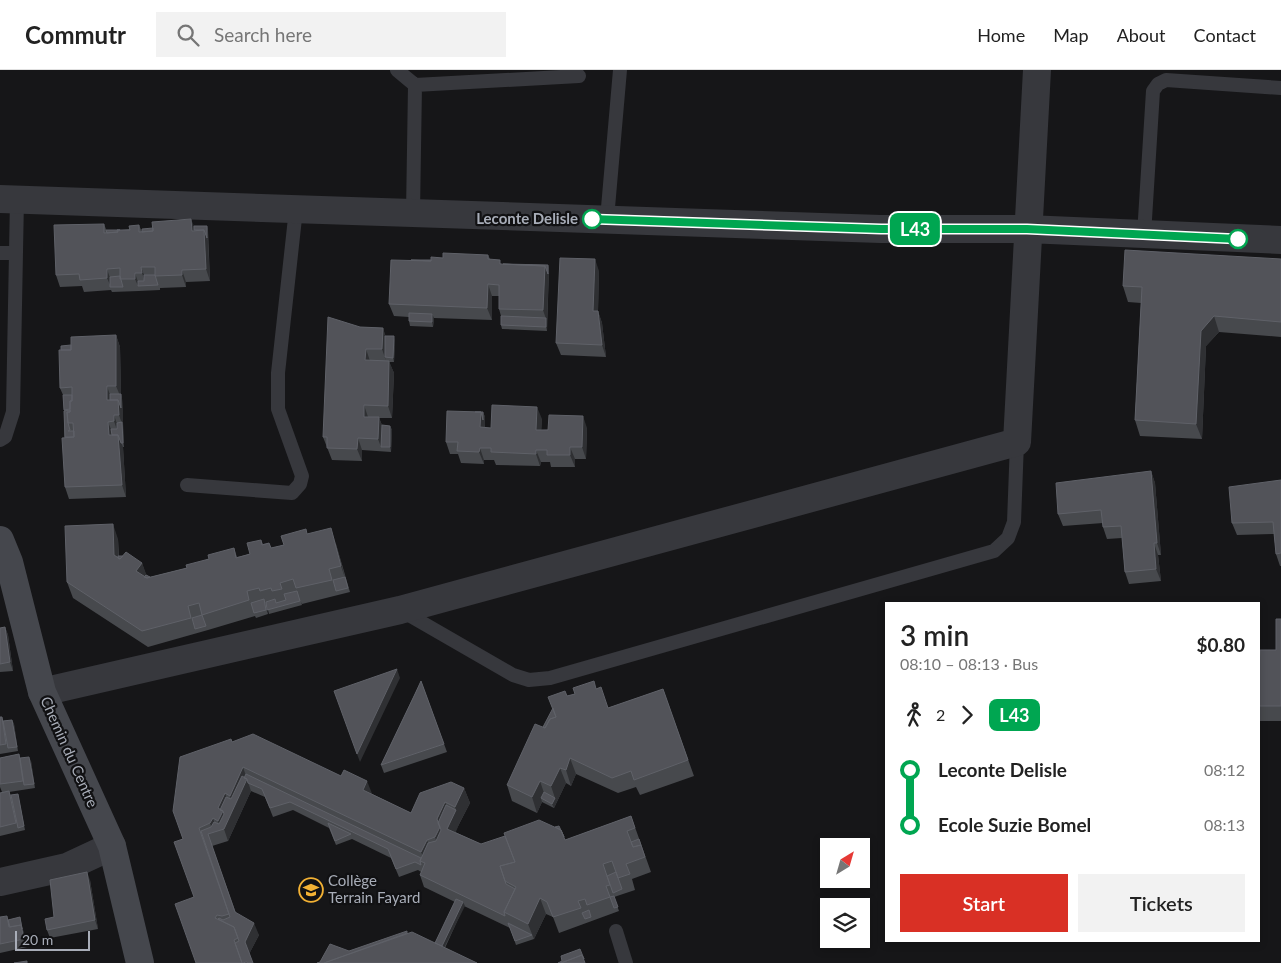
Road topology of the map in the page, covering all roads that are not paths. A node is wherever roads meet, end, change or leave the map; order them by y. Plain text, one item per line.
1 (397, 70) edge
2 (620, 70) edge
3 (1037, 70) edge
4 (579, 76) dead end
5 (415, 86) junction
6 (1281, 88) edge
7 (9, 199) edge
8 (296, 209) junction
9 (413, 213) junction
10 (607, 219) junction
11 (1027, 229) junction
12 (1144, 236) junction
13 (1281, 240) edge
14 (0, 253) edge
15 (16, 253) junction
16 (0, 440) edge
17 (1017, 442) junction
18 (187, 485) dead end
19 (3, 556) edge
20 (400, 610) junction
21 (42, 692) junction
22 (112, 846) junction
23 (0, 882) edge
24 (616, 931) dead end
25 (140, 963) edge
26 (626, 963) edge

1 - 5 lane
2 - 10 lane
3 - 11 street
4 - 5 lane
5 - 9 lane
6 - 12 lane
7 - 8 street
7 - 15 lane
8 - 9 street
8 - 18 lane
9 - 10 street
10 - 11 street
11 - 12 street
11 - 17 street
12 - 13 street
14 - 15 lane
15 - 16 lane
17 - 20 street
17 - 20 lane
19 - 21 street, Chemin du Centre
20 - 21 street
21 - 22 street, Chemin du Centre
22 - 23 street
22 - 25 street, Chemin du Centre
24 - 26 lane

